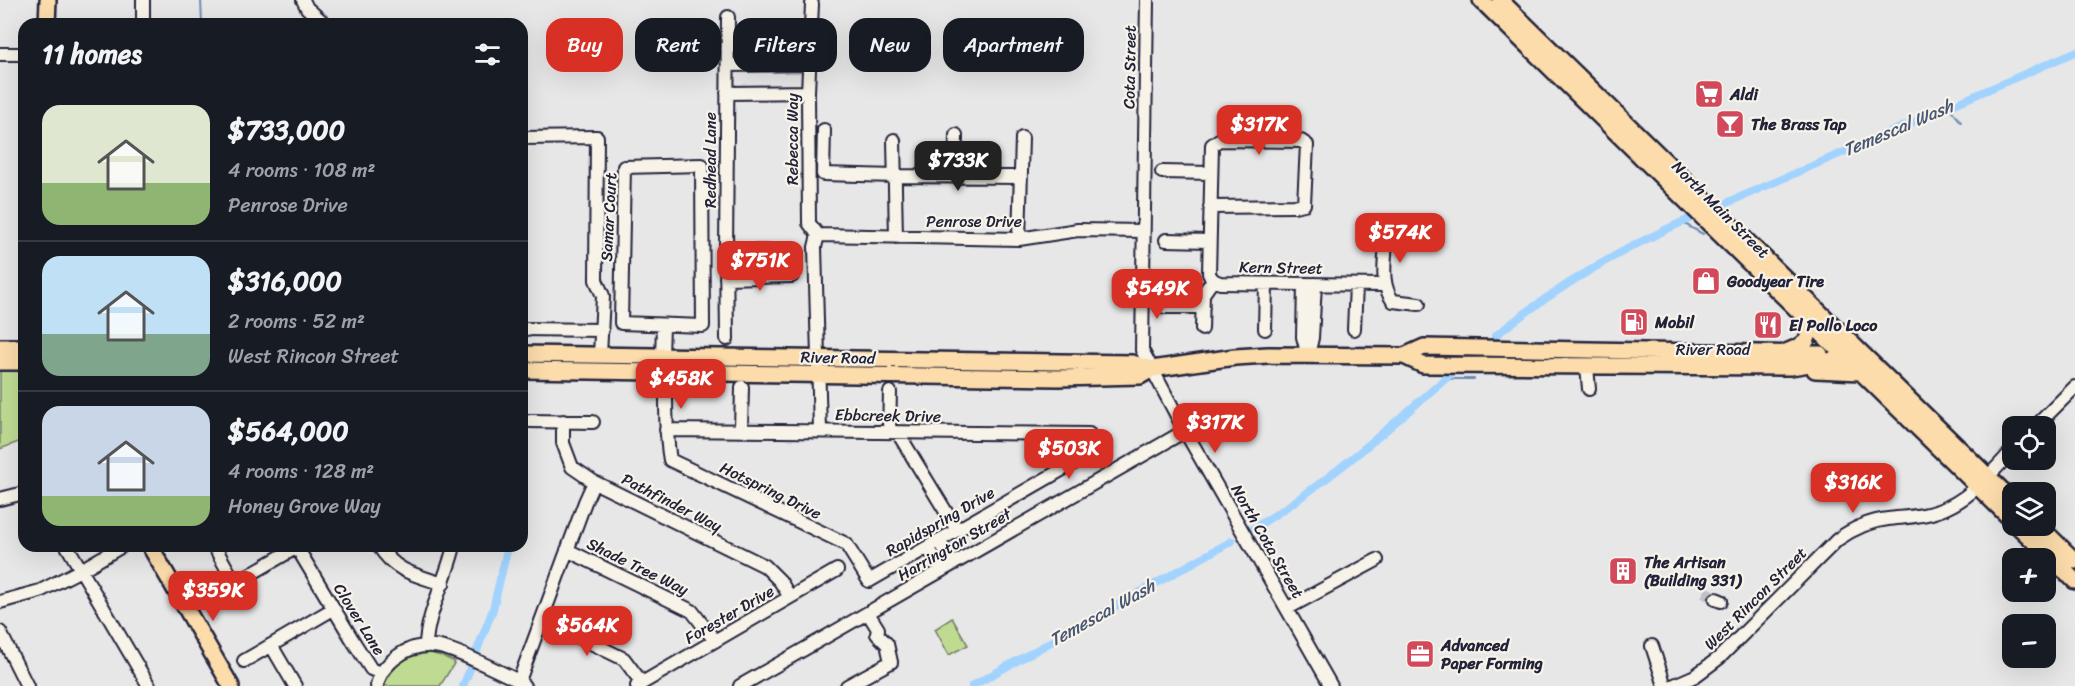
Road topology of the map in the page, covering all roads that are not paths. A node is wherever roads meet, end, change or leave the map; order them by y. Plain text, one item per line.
1 (48, 0) edge
2 (143, 0) edge
3 (303, 0) edge
4 (1147, 0) edge
5 (1481, 0) edge
6 (1500, 0) edge
7 (812, 4) dead end
8 (728, 17) dead end
9 (47, 18) edge
10 (143, 18) edge
11 (318, 18) edge
12 (811, 18) edge
13 (0, 54) edge
14 (18, 54) edge
15 (728, 65) junction
16 (733, 65) edge
17 (809, 72) edge
18 (808, 92) junction
19 (727, 93) junction
20 (824, 130) dead end
21 (1144, 134) joint
22 (956, 135) dead end
23 (528, 138) edge
24 (1022, 138) dead end
25 (894, 140) dead end
26 (1162, 172) dead end
27 (1211, 173) junction
28 (895, 176) junction
29 (955, 177) junction
30 (1021, 177) junction
31 (1682, 187) junction
32 (1210, 207) junction
33 (1142, 231) junction
34 (1727, 231) junction
35 (896, 237) junction
36 (1019, 239) junction
37 (1423, 239) dead end
38 (1166, 240) dead end
39 (816, 241) junction
40 (1209, 241) junction
41 (726, 251) junction
42 (726, 278) junction
43 (1213, 280) junction
44 (1266, 284) junction
45 (1309, 284) junction
46 (1356, 285) junction
47 (1384, 285) junction
48 (1419, 304) dead end
49 (1165, 307) dead end
50 (1203, 307) junction
51 (1804, 314) junction
52 (663, 326) junction
53 (528, 329) edge
54 (1202, 329) dead end
55 (1265, 329) dead end
56 (1354, 329) dead end
57 (602, 330) junction
58 (727, 339) dead end
59 (0, 347) edge
60 (18, 347) edge
61 (1844, 348) junction
62 (1567, 350) junction
63 (1681, 352) junction
64 (528, 354) edge
65 (600, 355) junction
66 (662, 356) junction
67 (1308, 356) junction
68 (1404, 356) junction
69 (819, 358) junction
70 (1788, 360) junction
71 (0, 362) edge
72 (18, 362) edge
73 (1514, 365) junction
74 (1587, 367) junction
75 (1152, 369) junction
76 (528, 370) edge
77 (1861, 372) junction
78 (820, 374) junction
79 (742, 387) dead end
80 (2075, 387) edge
81 (1588, 389) dead end
82 (666, 390) dead end
83 (890, 392) dead end
84 (2046, 416) edge
85 (531, 421) dead end
86 (563, 421) junction
87 (592, 422) dead end
88 (666, 430) junction
89 (741, 430) junction
90 (820, 430) junction
91 (1185, 431) junction
92 (893, 433) junction
93 (1069, 434) junction
94 (1089, 454) joint
95 (2002, 462) edge
96 (1071, 465) junction
97 (594, 482) junction
98 (1983, 482) junction
99 (18, 494) edge
100 (2002, 494) edge
101 (0, 499) edge
102 (2002, 507) edge
103 (957, 530) junction
104 (2028, 536) edge
105 (2049, 536) edge
106 (934, 543) junction
107 (567, 550) junction
108 (70, 552) edge
109 (112, 552) edge
110 (153, 552) edge
111 (218, 552) edge
112 (289, 552) edge
113 (300, 552) edge
114 (383, 552) edge
115 (452, 552) edge
116 (1377, 560) dead end
117 (2075, 561) edge
118 (947, 567) junction
119 (81, 570) junction
120 (837, 570) dead end
121 (869, 581) joint
122 (2075, 581) edge
123 (236, 583) junction
124 (443, 584) junction
125 (790, 597) junction
126 (206, 600) dead end
127 (0, 602) edge
128 (1288, 608) junction
129 (333, 609) junction
130 (868, 613) junction
131 (542, 619) junction
132 (0, 632) edge
133 (715, 641) junction
134 (271, 645) junction
135 (426, 646) junction
136 (1652, 646) dead end
137 (244, 661) dead end
138 (381, 673) junction
139 (522, 684) edge
140 (640, 685) edge
141 (27, 686) edge
142 (149, 686) edge
143 (231, 686) edge
144 (295, 686) edge
145 (377, 686) edge
146 (740, 686) edge
147 (847, 686) edge
148 (1331, 686) edge
149 (1665, 686) edge
150 (1672, 686) edge

1 - 9 main road
2 - 10 street
3 - 11 street
4 - 21 street, Cota Street
5 - 31 main road, North Main Street
6 - 31 main road, North Main Street
7 - 12 street, Rebecca Way
8 - 15 street, Redhead Lane
13 - 14 street
15 - 16 street
15 - 19 street, Redhead Lane
17 - 18 street, Rebecca Way
18 - 19 street
18 - 39 street, Rebecca Way
19 - 41 street, Redhead Lane
20 - 28 street
21 - 33 street, North Cota Street
22 - 29 street
23 - 57 street
24 - 30 street
25 - 28 street
26 - 27 street
27 - 32 street
27 - 32 street
28 - 29 street
28 - 35 street
29 - 30 street
30 - 36 street
31 - 34 main road, North Main Street
32 - 40 street
33 - 36 street, Penrose Drive
33 - 75 street, North Cota Street
34 - 51 main road, North Main Street
34 - 61 main road, North Main Street
35 - 36 street, Penrose Drive
35 - 39 street, Penrose Drive
37 - 47 street
38 - 40 street
39 - 69 street, Rebecca Way
40 - 43 street
41 - 42 street, Redhead Lane
41 - 42 street
42 - 58 street, Redhead Lane
43 - 44 street, Kern Street
43 - 50 street
44 - 45 street, Kern Street
44 - 55 street
45 - 46 street, Kern Street
45 - 67 street
46 - 47 street, Kern Street
46 - 56 street
47 - 48 street
49 - 50 street
50 - 54 street
51 - 61 main road, North Main Street
51 - 70 main road
52 - 52 street, Samar Court
52 - 66 street
53 - 57 street
57 - 65 street
59 - 60 main road
61 - 70 main road, River Road
61 - 77 main road, North Main Street
61 - 98 main road, North Main Street
62 - 63 main road, River Road
62 - 68 main road, River Road
62 - 73 main road
63 - 70 main road, River Road
63 - 74 main road
64 - 65 main road, River Road
65 - 66 main road, River Road
66 - 69 main road, River Road
67 - 68 main road, River Road
67 - 75 main road, River Road
68 - 73 main road, River Road
69 - 75 main road, River Road
69 - 78 street, Rebecca Way
70 - 74 main road, River Road
70 - 77 main road
71 - 72 main road
73 - 74 main road, River Road
74 - 81 street
75 - 78 main road, River Road
75 - 91 street, North Cota Street
76 - 78 main road, River Road
77 - 98 main road, North Main Street
78 - 90 street, Rebecca Way
79 - 89 street
80 - 84 street
82 - 88 street
83 - 92 street
85 - 86 street
86 - 87 street
86 - 97 street, Pathfinder Way
88 - 89 street, Ebbcreek Drive
88 - 121 street, Hotspring Drive
89 - 90 street, Ebbcreek Drive
90 - 92 street, Ebbcreek Drive
91 - 118 street, Harrington Street
91 - 128 street, North Cota Street
92 - 93 street, Ebbcreek Drive
92 - 103 street
93 - 94 street, Ebbcreek Drive
93 - 96 street
94 - 96 street, Rapidspring Drive
95 - 98 street, West Rincon Street
96 - 103 street, Rapidspring Drive
97 - 107 street
97 - 125 street, Pathfinder Way
98 - 100 main road, North Main Street
98 - 102 main road, North Main Street
98 - 150 street, West Rincon Street
99 - 101 street
103 - 106 street, Rapidspring Drive
104 - 122 main road
105 - 117 main road
106 - 118 street
106 - 121 street, Rapidspring Drive
107 - 131 street
107 - 133 street, Shade Tree Way
108 - 119 street
109 - 119 street
110 - 143 main road
111 - 123 street
112 - 123 street
113 - 129 street, Clover Lane
114 - 124 street
115 - 124 street
116 - 128 street
118 - 130 street, Harrington Street
119 - 127 street
119 - 142 street
120 - 125 street, Forester Drive
123 - 126 street
124 - 135 street
125 - 133 street, Forester Drive
128 - 148 street, North Cota Street
129 - 134 street
129 - 138 street, Clover Lane
130 - 146 street, Harrington Street
130 - 147 street
131 - 139 street
131 - 140 street
132 - 141 street
133 - 140 street, Forester Drive
134 - 137 street
134 - 144 street
135 - 138 street
135 - 139 street
136 - 149 street
138 - 145 street

